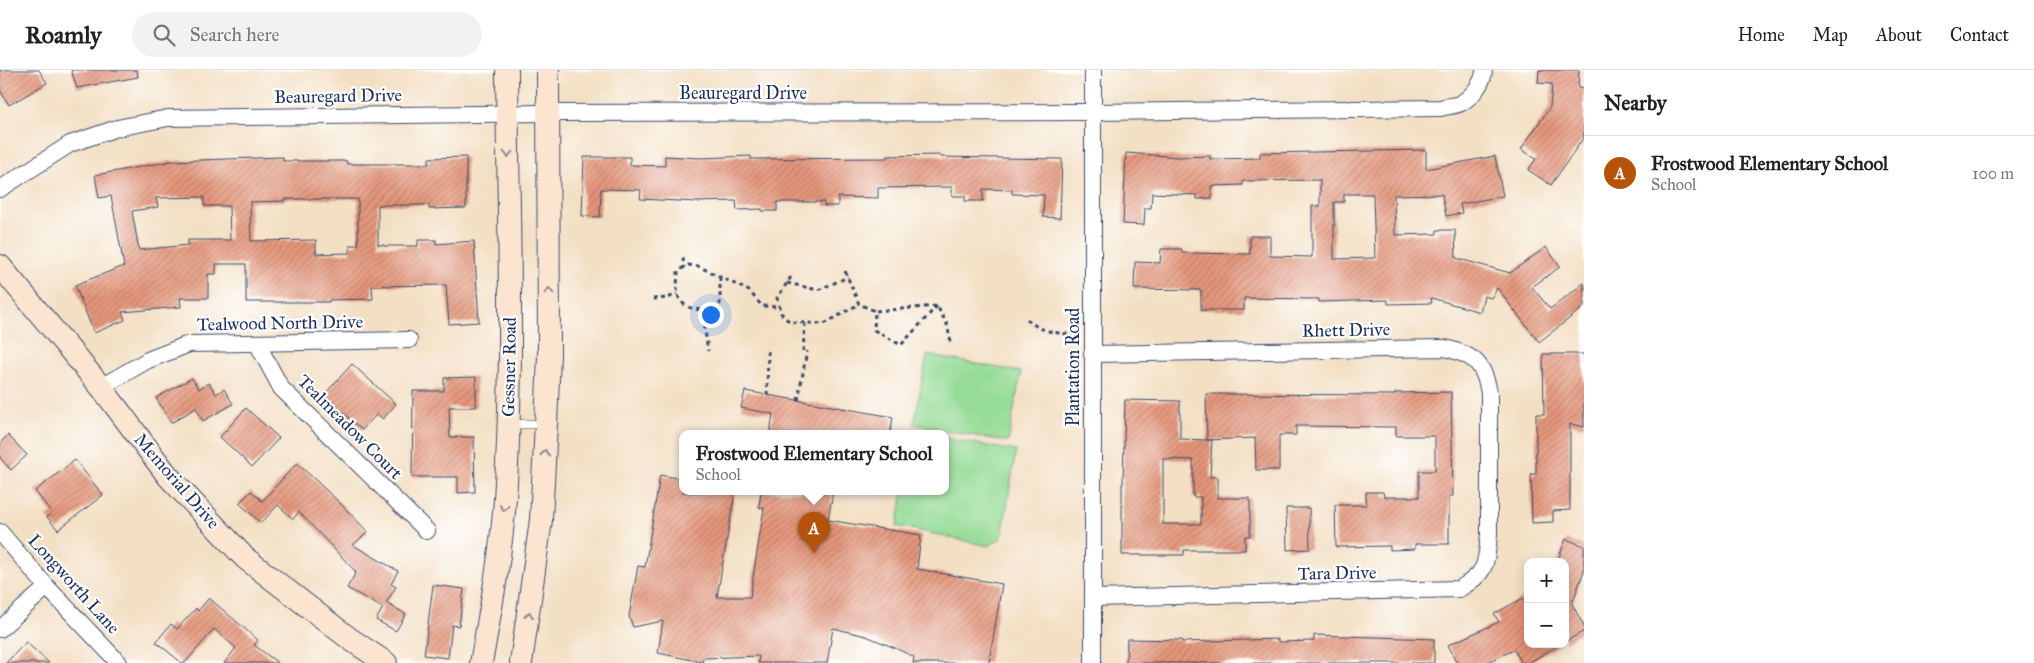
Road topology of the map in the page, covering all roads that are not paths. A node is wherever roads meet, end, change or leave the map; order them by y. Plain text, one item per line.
1 (507, 70) edge
2 (548, 70) edge
3 (1093, 70) edge
4 (1484, 70) edge
5 (1093, 112) junction
6 (508, 113) junction
7 (548, 113) junction
8 (0, 189) edge
9 (0, 266) edge
10 (409, 340) dead end
11 (256, 343) junction
12 (1092, 354) junction
13 (102, 388) junction
14 (508, 424) junction
15 (546, 424) junction
16 (1489, 478) joint
17 (428, 531) dead end
18 (0, 532) edge
19 (47, 587) junction
20 (1093, 598) junction
21 (0, 629) edge
22 (119, 663) edge
23 (386, 663) edge
24 (481, 663) edge
25 (521, 663) edge
26 (1093, 663) edge

1 - 6 main road, Gessner Road
2 - 7 main road
3 - 5 street, Plantation Road
4 - 5 street, Beauregard Drive
5 - 7 street, Beauregard Drive
5 - 12 street, Plantation Road
6 - 7 street, Beauregard Drive
6 - 8 street, Beauregard Drive
6 -> 14 main road, Gessner Road
15 -> 7 main road
9 - 13 main road, Memorial Drive
10 - 11 street, Tealwood North Drive
11 - 13 street, Tealwood North Drive
11 - 17 street, Tealmeadow Court
12 - 16 street, Rhett Drive
12 - 20 street, Plantation Road
13 - 23 main road, Memorial Drive
14 - 15 lane
14 -> 24 main road, Gessner Road
25 -> 15 main road
16 - 20 street, Tara Drive
18 - 19 street, Longworth Lane
19 - 21 street
19 - 22 street, Longworth Lane
20 - 26 street, Plantation Road

